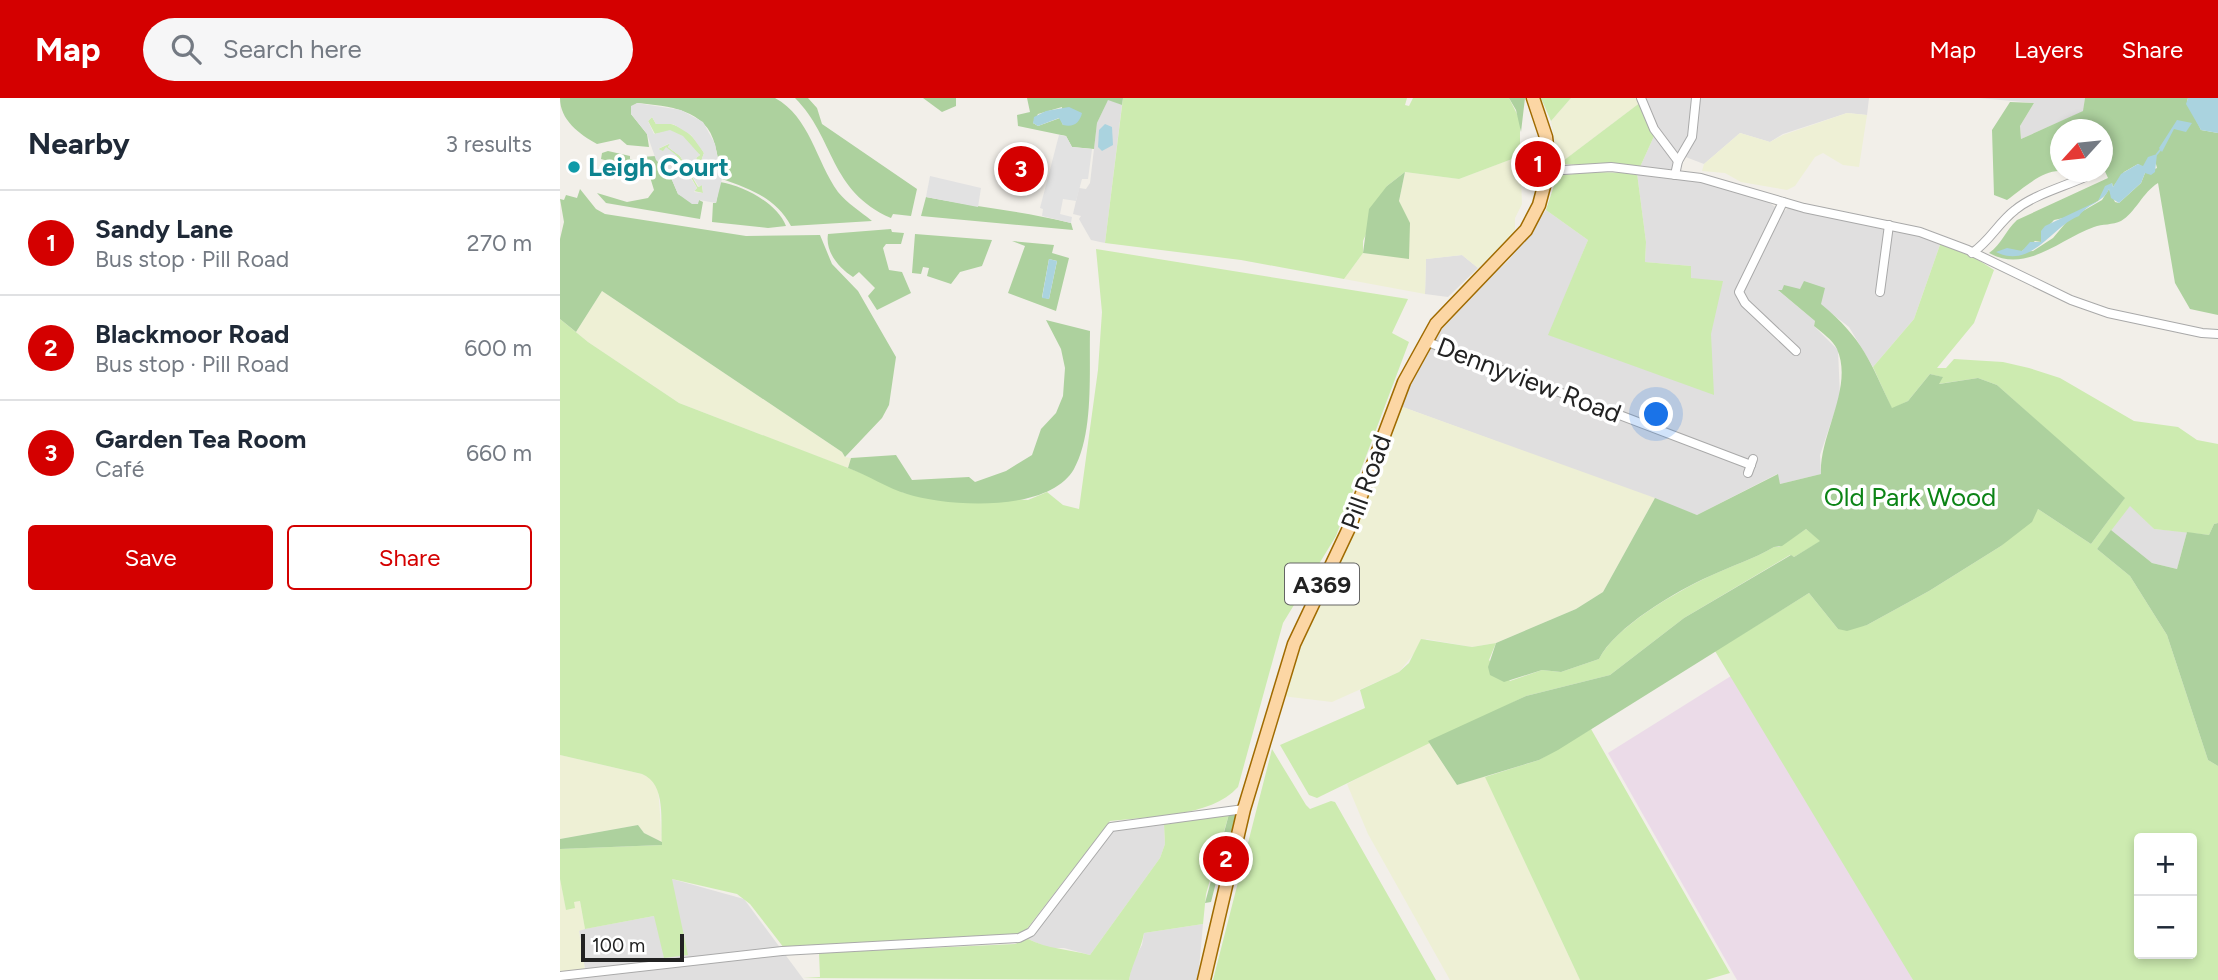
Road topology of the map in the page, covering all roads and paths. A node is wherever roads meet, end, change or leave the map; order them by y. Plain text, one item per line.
1 (1533, 98) edge
2 (1641, 98) edge
3 (1696, 98) edge
4 (1678, 161) junction
5 (1548, 171) junction
6 (1675, 175) junction
7 (2074, 182) edge
8 (1783, 202) junction
9 (1889, 225) junction
10 (1972, 253) junction
11 (1880, 292) dead end
12 (2218, 334) edge
13 (1424, 341) junction
14 (1796, 351) dead end
15 (1751, 466) dead end
16 (1244, 808) junction
17 (560, 976) edge
18 (1204, 980) edge

1 - 5 main road, Pill Road / A369
2 - 4 street
3 - 4 street
4 - 6 street
5 - 6 street
5 - 13 main road, Pill Road / A369
6 - 8 street
7 - 10 street
8 - 9 street
8 - 14 street
9 - 10 street
9 - 11 street
10 - 12 street
13 - 15 street, Dennyview Road
13 - 16 main road, Pill Road / A369
16 - 17 street
16 - 18 main road, Pill Road / A369

